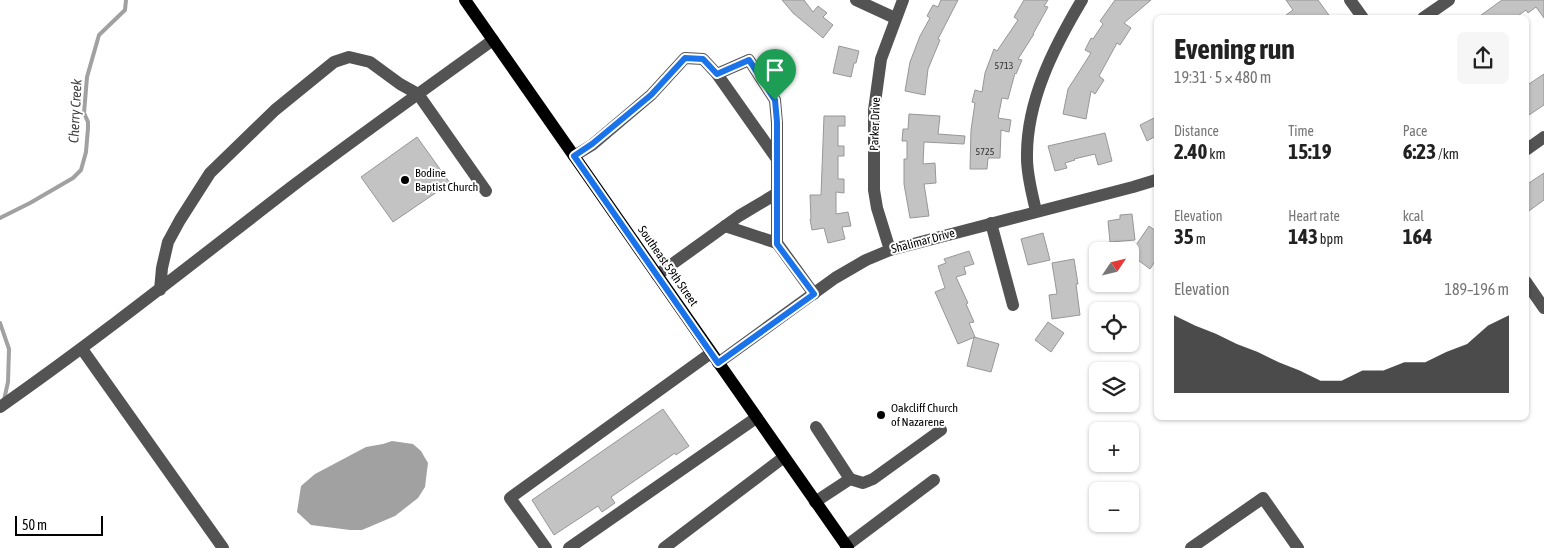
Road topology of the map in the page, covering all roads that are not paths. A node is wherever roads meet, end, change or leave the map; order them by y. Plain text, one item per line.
1 (465, 0) edge
2 (856, 0) edge
3 (902, 0) edge
4 (1082, 0) edge
5 (1350, 0) edge
6 (1449, 0) edge
7 (1360, 15) edge
8 (1427, 15) edge
9 (895, 18) junction
10 (493, 40) junction
11 (717, 74) junction
12 (418, 94) junction
13 (1544, 137) edge
14 (1529, 148) edge
15 (574, 156) junction
16 (777, 159) junction
17 (1154, 181) edge
18 (486, 191) dead end
19 (776, 194) junction
20 (1036, 211) junction
21 (991, 223) junction
22 (725, 226) junction
23 (777, 244) junction
24 (890, 250) junction
25 (657, 275) junction
26 (1529, 286) edge
27 (160, 290) junction
28 (814, 294) junction
29 (1013, 305) dead end
30 (1544, 308) edge
31 (82, 349) junction
32 (715, 358) junction
33 (0, 407) edge
34 (756, 418) junction
35 (816, 427) dead end
36 (941, 430) dead end
37 (784, 457) junction
38 (850, 479) junction
39 (934, 480) dead end
40 (816, 502) junction
41 (847, 547) edge
42 (223, 548) edge
43 (546, 548) edge
44 (569, 548) edge
45 (664, 548) edge
46 (1191, 548) edge
47 (1298, 548) edge

1 - 10 main road, Southeast 59th Street
2 - 9 street
3 - 9 street, Parker Drive
4 - 20 street
5 - 7 street
6 - 8 street
9 - 24 street, Parker Drive
10 - 12 street
10 - 15 main road, Southeast 59th Street
11 - 15 street
11 - 16 street
11 - 16 street
12 - 18 street
12 - 27 street
12 - 27 street
13 - 14 street
15 - 25 main road, Southeast 59th Street
16 - 19 street
17 - 20 street, Shalimar Drive
19 - 22 street
19 - 23 street
20 - 21 street, Shalimar Drive
21 - 24 street, Shalimar Drive
21 - 29 street
22 - 23 street
22 - 25 street
23 - 28 street
24 - 28 street, Shalimar Drive
25 - 32 main road, Southeast 59th Street
26 - 30 street
27 - 31 street
28 - 32 street, Shalimar Drive
31 - 33 street
31 - 42 street
32 - 34 main road, Southeast 59th Street
32 - 43 street, Shalimar Drive
34 - 37 main road, Southeast 59th Street
34 - 44 street
35 - 38 street
36 - 38 street
37 - 40 main road, Southeast 59th Street
37 - 45 street
38 - 40 street
39 - 41 street
40 - 41 main road, Southeast 59th Street
46 - 47 street

